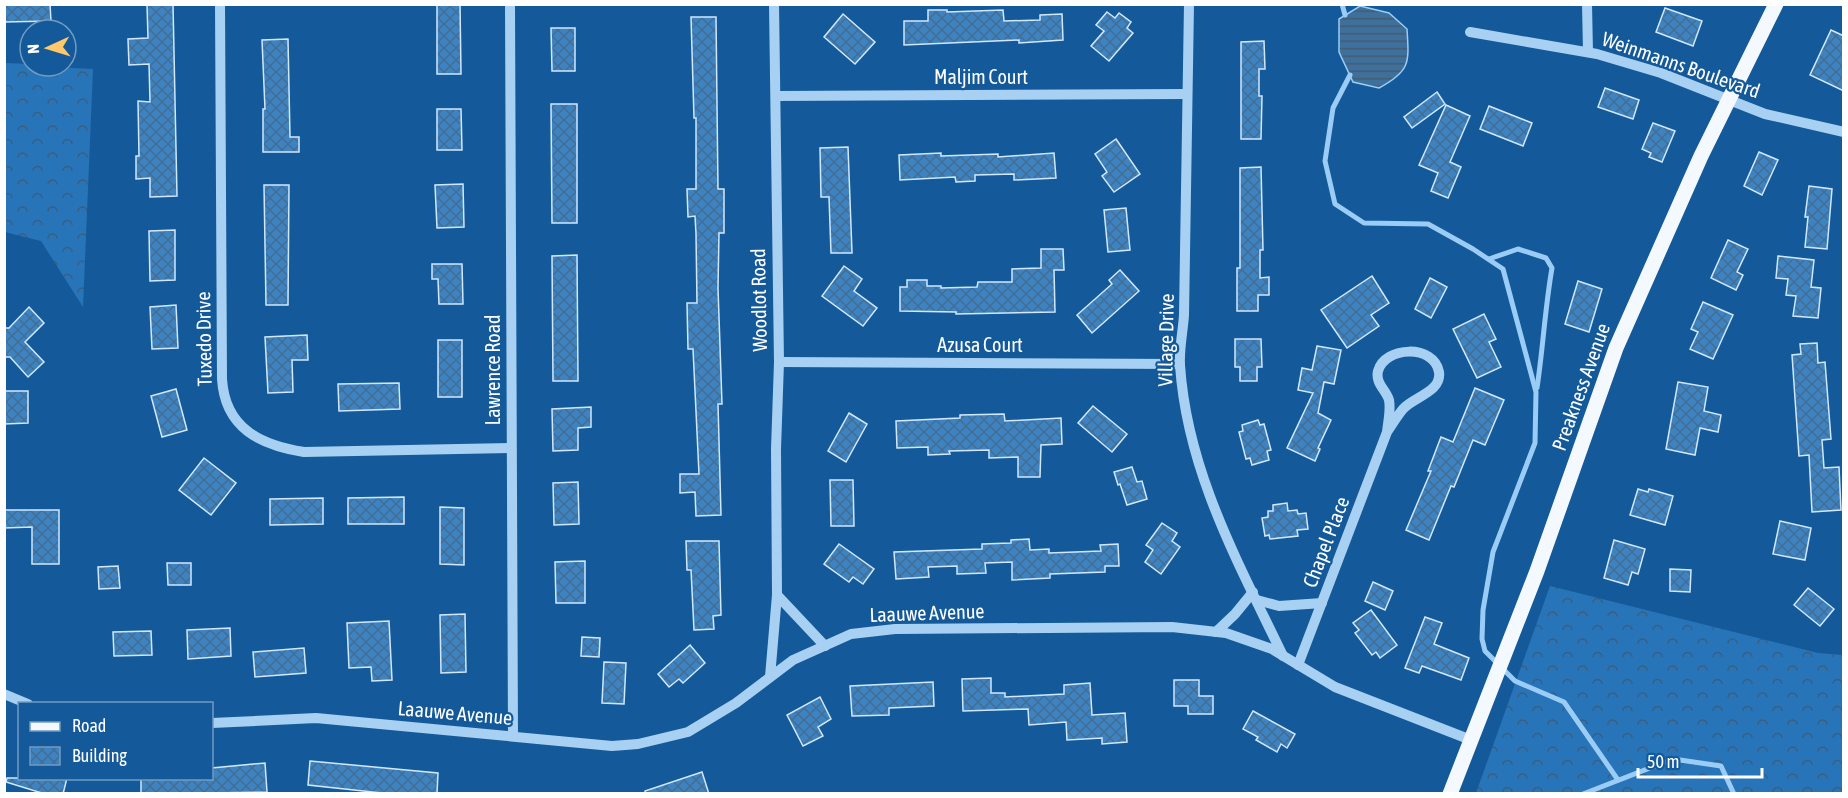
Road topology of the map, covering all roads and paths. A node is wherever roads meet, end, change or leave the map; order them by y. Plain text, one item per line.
1 (220, 4) edge
2 (510, 4) edge
3 (774, 4) edge
4 (1189, 4) edge
5 (1587, 4) edge
6 (1776, 4) edge
7 (1470, 32) dead end
8 (1588, 52) junction
9 (1187, 93) junction
10 (776, 96) junction
11 (1730, 100) junction
12 (1844, 132) edge
13 (779, 362) junction
14 (1180, 364) junction
15 (1387, 432) junction
16 (512, 448) junction
17 (777, 595) junction
18 (1255, 596) junction
19 (1322, 603) junction
20 (1216, 632) junction
21 (825, 646) junction
22 (1283, 656) junction
23 (1298, 665) junction
24 (770, 677) junction
25 (4, 694) edge
26 (23, 702) edge
27 (213, 723) edge
28 (513, 736) junction
29 (1471, 740) junction
30 (1450, 794) edge

1 - 16 street, Tuxedo Drive
2 - 16 street, Lawrence Road
3 - 10 street, Woodlot Road
4 - 9 street, Village Drive
5 - 8 street
6 - 11 main road, Preakness Avenue
7 - 8 street, Weinmanns Boulevard
8 - 11 street, Weinmanns Boulevard
9 - 10 street, Maljim Court
9 - 14 street, Village Drive
10 - 13 street, Woodlot Road
11 - 12 street, Weinmanns Boulevard
11 - 29 main road, Preakness Avenue
13 - 14 street, Azusa Court
13 - 17 street, Woodlot Road
14 - 18 street, Village Drive
15 - 15 street, Chapel Place
15 - 19 street, Chapel Place
16 - 28 street, Lawrence Road
17 - 21 street
17 - 24 street, Woodlot Road
18 - 19 street
18 - 20 street
18 - 22 street, Village Drive
19 - 23 street, Chapel Place
20 - 21 street, Laauwe Avenue
20 - 22 street, Laauwe Avenue
21 - 24 street, Laauwe Avenue
22 - 23 street, Laauwe Avenue
23 - 29 street, Laauwe Avenue
24 - 28 street, Laauwe Avenue
25 - 26 street
27 - 28 street, Laauwe Avenue
29 - 30 main road, Preakness Avenue

